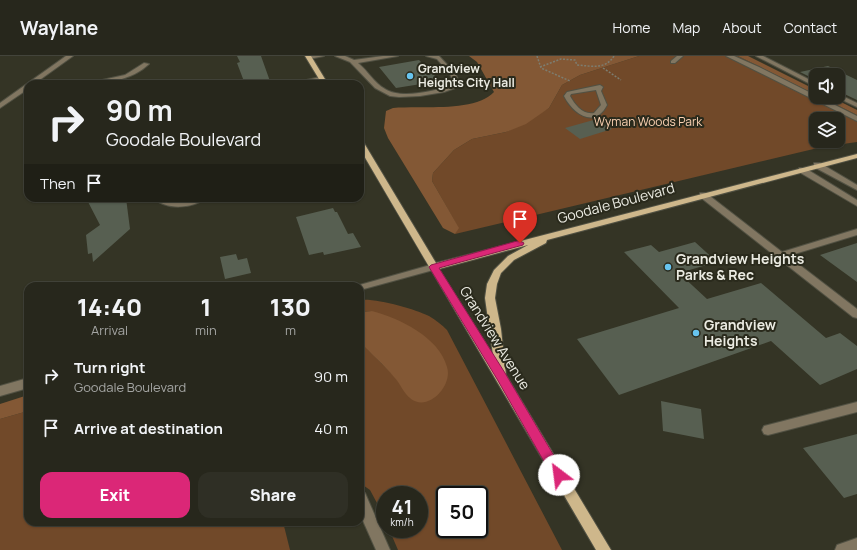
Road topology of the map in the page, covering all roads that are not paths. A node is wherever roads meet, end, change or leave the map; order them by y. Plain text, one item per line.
1 (70, 56) edge
2 (308, 56) edge
3 (321, 56) edge
4 (338, 56) edge
5 (395, 56) edge
6 (429, 56) edge
7 (680, 56) edge
8 (729, 56) edge
9 (759, 56) edge
10 (354, 62) junction
11 (673, 62) dead end
12 (146, 64) dead end
13 (36, 80) edge
14 (107, 80) edge
15 (322, 80) edge
16 (809, 81) edge
17 (24, 89) edge
18 (588, 89) joint
19 (845, 99) edge
20 (857, 105) edge
21 (0, 106) edge
22 (857, 119) edge
23 (364, 150) edge
24 (857, 156) edge
25 (818, 165) junction
26 (802, 170) junction
27 (857, 188) edge
28 (703, 195) junction
29 (163, 202) edge
30 (190, 202) edge
31 (857, 204) edge
32 (569, 230) junction
33 (857, 232) edge
34 (781, 255) junction
35 (434, 267) junction
36 (364, 287) edge
37 (857, 314) edge
38 (501, 376) junction
39 (24, 384) edge
40 (0, 391) edge
41 (857, 408) edge
42 (768, 430) dead end
43 (364, 507) edge
44 (857, 545) edge
45 (383, 550) edge
46 (604, 550) edge
47 (842, 550) edge

1 - 13 street
2 - 3 street
2 - 15 main road
4 - 10 street
5 - 10 street
6 - 10 street
7 - 11 street
8 - 22 street
9 - 16 street
12 - 14 street
17 - 21 street
18 - 18 street
19 - 20 street
23 - 35 main road, Grandview Avenue
24 - 25 main road, Goodale Boulevard
25 - 26 main road, Goodale Boulevard
25 - 27 street
26 - 28 main road, Goodale Boulevard
26 - 31 street
28 - 32 main road, Goodale Boulevard
28 - 34 street
29 - 30 street
32 - 35 main road, Goodale Boulevard
32 - 38 main road
33 - 34 street
34 - 37 street
35 - 36 street, Goodale Boulevard
35 - 38 main road, Grandview Avenue
38 - 46 main road, Grandview Avenue
39 - 40 street
41 - 42 street
43 - 45 street
44 - 47 street

